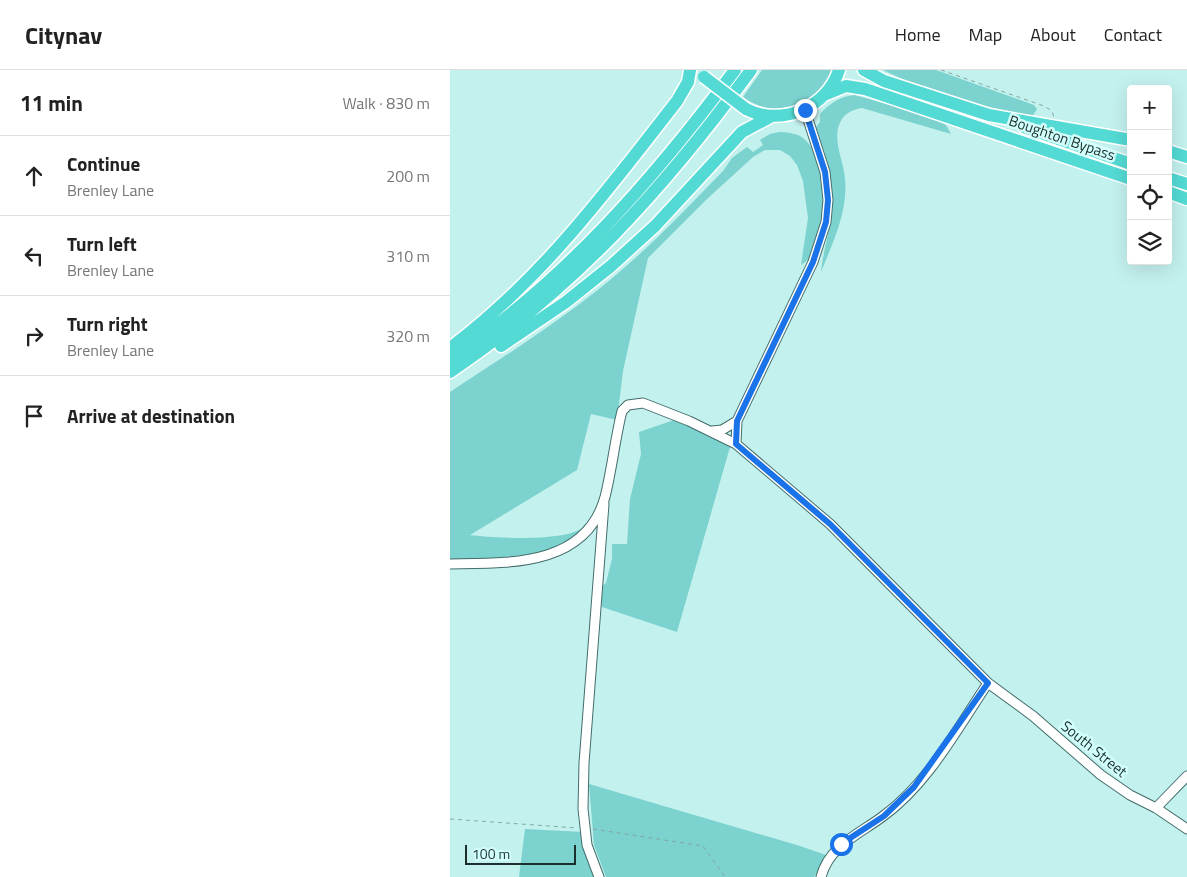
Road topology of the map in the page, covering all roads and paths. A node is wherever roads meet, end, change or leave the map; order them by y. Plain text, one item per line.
1 (690, 70) edge
2 (735, 70) edge
3 (751, 70) edge
4 (839, 70) edge
5 (864, 70) edge
6 (941, 70) edge
7 (700, 74) edge
8 (824, 95) junction
9 (805, 110) junction
10 (989, 115) junction
11 (772, 116) junction
12 (1054, 120) dead end
13 (1127, 139) edge
14 (1172, 152) edge
15 (1187, 157) edge
16 (1127, 163) edge
17 (1127, 178) edge
18 (1172, 179) edge
19 (1187, 184) edge
20 (1172, 193) edge
21 (1187, 198) edge
22 (450, 348) edge
23 (450, 359) edge
24 (450, 373) edge
25 (737, 421) junction
26 (712, 431) junction
27 (736, 444) junction
28 (604, 499) junction
29 (450, 564) edge
30 (988, 683) junction
31 (1187, 776) edge
32 (1156, 808) junction
33 (450, 818) edge
34 (585, 828) junction
35 (1187, 829) edge
36 (599, 877) edge
37 (726, 877) edge
38 (822, 877) edge

1 - 22 highway
2 - 23 highway
3 - 24 highway
4 - 8 highway
5 - 10 highway
6 - 12 path
7 - 11 highway, bridge
8 - 9 highway
8 - 17 highway, Boughton Bypass
9 - 11 highway
9 - 25 street
10 - 13 highway
10 - 16 highway, Boughton Bypass
11 - 24 highway
14 - 15 highway
18 - 19 highway
20 - 21 highway
25 - 26 street
25 - 27 street
26 - 27 street, South Street
26 - 28 street, South Street
27 - 30 street, South Street
28 - 29 street
28 - 34 street
30 - 32 street, South Street
30 - 38 street
31 - 32 street
32 - 35 street, South Street
33 - 34 path
34 - 36 street
34 - 37 path

